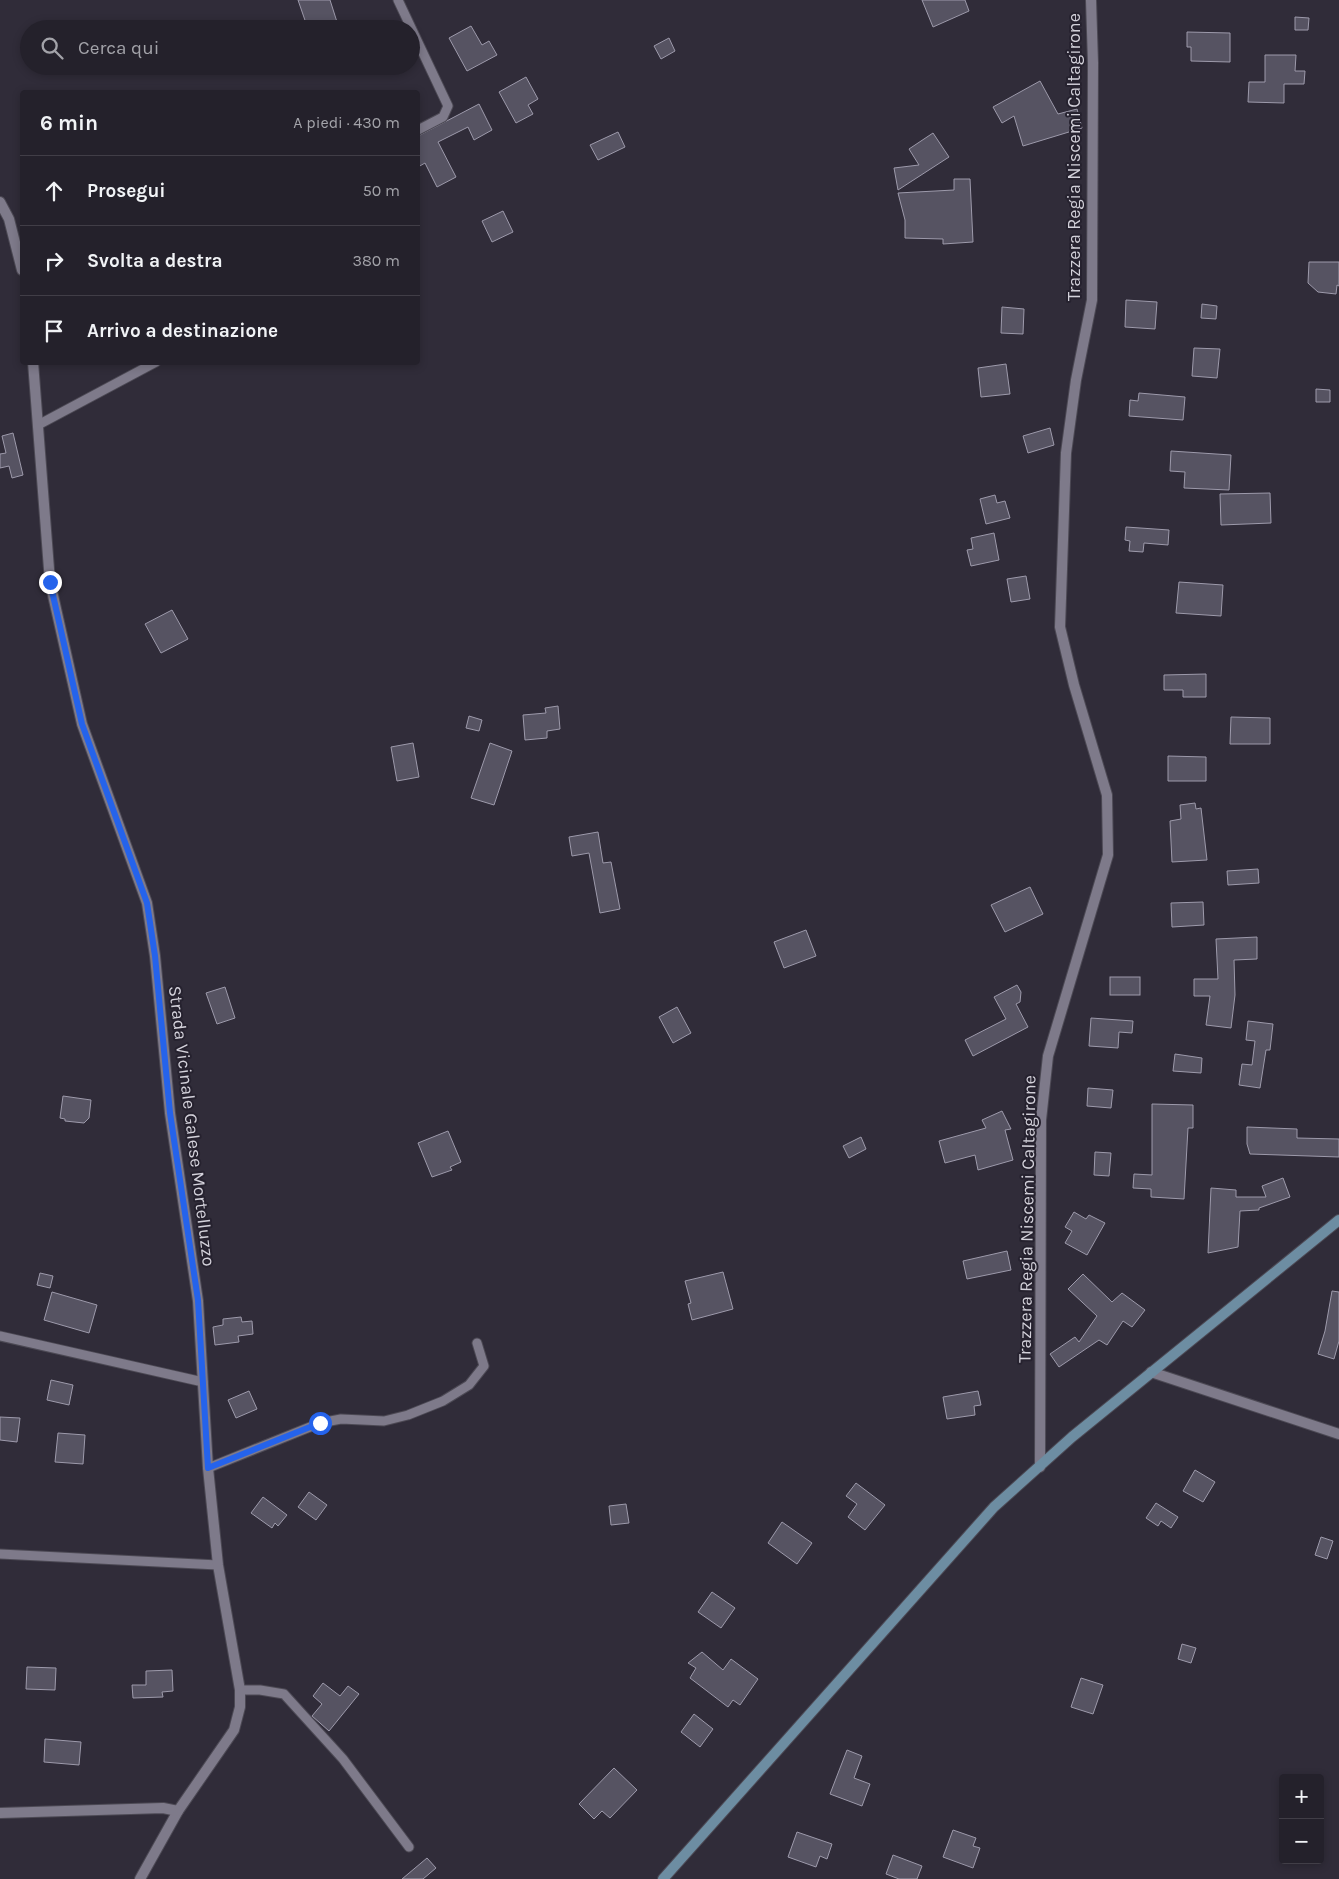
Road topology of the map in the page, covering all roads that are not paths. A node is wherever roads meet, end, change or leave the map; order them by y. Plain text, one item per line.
1 (398, 0) edge
2 (1091, 0) edge
3 (407, 20) edge
4 (420, 47) edge
5 (420, 129) edge
6 (0, 202) edge
7 (20, 262) edge
8 (33, 365) edge
9 (150, 365) edge
10 (38, 425) junction
11 (1339, 1220) edge
12 (0, 1336) edge
13 (477, 1343) dead end
14 (1151, 1372) junction
15 (203, 1382) junction
16 (1339, 1434) edge
17 (1040, 1467) junction
18 (208, 1468) junction
19 (0, 1554) edge
20 (218, 1566) junction
21 (240, 1690) junction
22 (178, 1810) junction
23 (0, 1813) edge
24 (409, 1847) dead end
25 (140, 1879) edge
26 (663, 1879) edge

1 - 3 lane
2 - 17 street, Trazzera Regia Niscemi Caltagirone
4 - 5 lane
6 - 7 street
8 - 10 street, Strada Vicinale Galese Mortelluzzo
9 - 10 lane
10 - 15 street, Strada Vicinale Galese Mortelluzzo
11 - 14 main road
12 - 15 lane
13 - 18 lane
14 - 16 street
14 - 17 main road
15 - 18 street, Strada Vicinale Galese Mortelluzzo
17 - 26 main road
18 - 20 street, Strada Vicinale Galese Mortelluzzo
19 - 20 lane
20 - 21 street, Strada Vicinale Galese Mortelluzzo
21 - 22 street, Strada Vicinale Galese Mortelluzzo
21 - 24 lane
22 - 23 street
22 - 25 street, Strada Vicinale Galese Mortelluzzo

